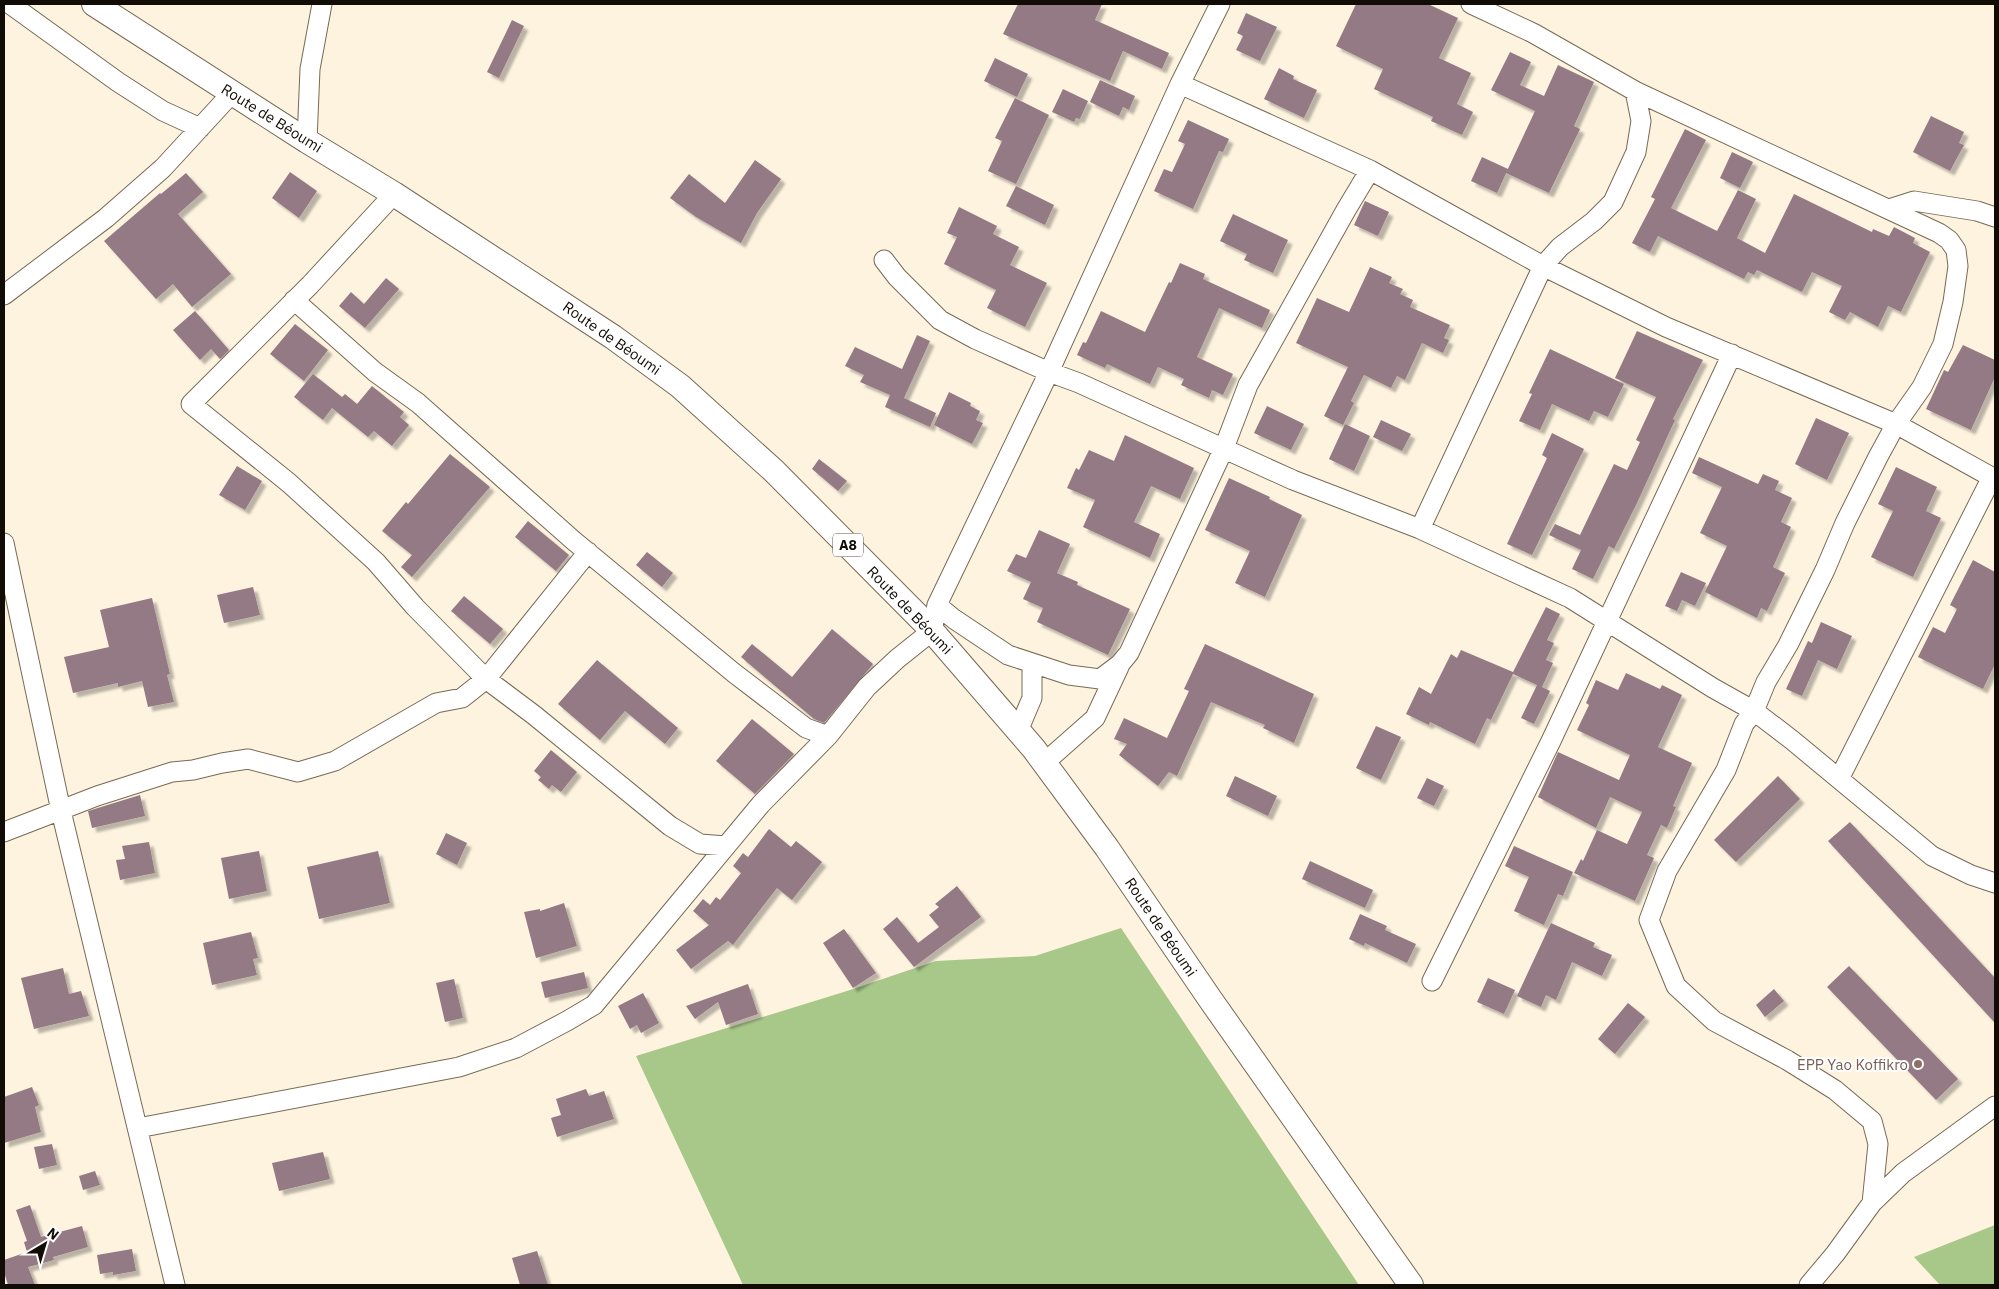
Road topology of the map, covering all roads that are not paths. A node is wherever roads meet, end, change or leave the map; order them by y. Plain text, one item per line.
1 (10, 4) edge
2 (94, 4) edge
3 (322, 4) edge
4 (1220, 4) edge
5 (1476, 5) edge
6 (1180, 84) junction
7 (1635, 91) junction
8 (232, 93) junction
9 (200, 128) junction
10 (307, 141) junction
11 (1370, 170) junction
12 (394, 194) junction
13 (1889, 209) junction
14 (1995, 217) edge
15 (884, 260) dead end
16 (1542, 266) junction
17 (4, 295) edge
18 (294, 300) junction
19 (1732, 354) junction
20 (1049, 372) junction
21 (1896, 424) junction
22 (1224, 448) junction
23 (1994, 478) edge
24 (1420, 529) junction
25 (4, 543) edge
26 (588, 552) junction
27 (937, 605) junction
28 (1607, 620) junction
29 (13, 628) edge
30 (932, 632) junction
31 (1032, 663) junction
32 (1120, 664) junction
33 (486, 679) junction
34 (1754, 711) junction
35 (1018, 731) junction
36 (828, 736) junction
37 (1044, 763) junction
38 (1839, 779) junction
39 (62, 811) junction
40 (4, 832) edge
41 (726, 846) junction
42 (1994, 878) edge
43 (1432, 981) dead end
44 (1995, 1106) edge
45 (138, 1128) junction
46 (1872, 1203) junction
47 (175, 1285) edge
48 (1410, 1285) edge
49 (1808, 1285) edge

1 - 9 street
2 - 8 main road, Route de Béoumi / A8
3 - 10 street
4 - 6 street
5 - 7 street
6 - 11 street
6 - 20 street
7 - 13 street
7 - 16 street
8 - 9 street
8 - 10 main road, Route de Béoumi / A8
9 - 17 street
10 - 12 main road, Route de Béoumi / A8
11 - 16 street
11 - 22 street
12 - 18 street
12 - 30 main road, Route de Béoumi / A8
13 - 14 street
13 - 21 street
15 - 20 street
16 - 19 street
16 - 24 street
18 - 26 street
18 - 33 street
19 - 21 street
19 - 28 street
20 - 22 street
20 - 27 street
21 - 23 street
21 - 34 street
22 - 24 street
22 - 32 street
23 - 38 street
24 - 28 street
25 - 29 street
26 - 33 street
26 - 36 street
27 - 30 street
27 - 31 street
28 - 34 street
28 - 43 street
29 - 39 street
30 - 35 main road, Route de Béoumi / A8
30 - 36 street
31 - 32 street
31 - 35 street
32 - 37 street
33 - 39 street
33 - 41 street
34 - 38 street
34 - 46 street
35 - 37 main road, Route de Béoumi / A8
36 - 41 street
37 - 48 main road, Route de Béoumi / A8
38 - 42 street
39 - 40 street
39 - 45 street
41 - 45 street
44 - 46 street
45 - 47 street
46 - 49 street

